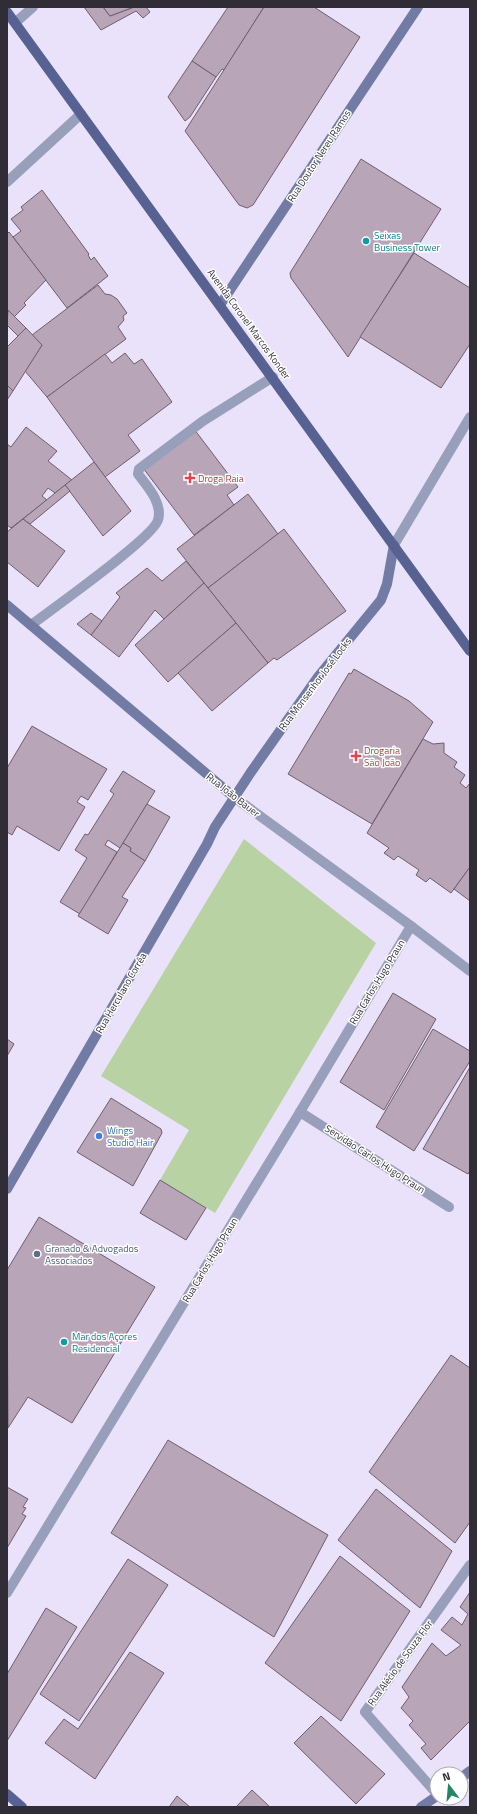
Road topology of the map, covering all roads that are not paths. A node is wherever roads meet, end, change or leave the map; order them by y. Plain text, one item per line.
1 (33, 7) edge
2 (418, 7) edge
3 (7, 12) edge
4 (16, 22) junction
5 (81, 114) junction
6 (7, 182) edge
7 (220, 305) junction
8 (273, 377) junction
9 (470, 417) edge
10 (394, 545) junction
11 (7, 605) edge
12 (31, 625) junction
13 (470, 652) edge
14 (234, 797) junction
15 (411, 926) junction
16 (470, 971) edge
17 (300, 1112) junction
18 (7, 1189) edge
19 (449, 1207) dead end
20 (470, 1565) edge
21 (7, 1593) edge
22 (429, 1786) edge
23 (7, 1794) edge
24 (22, 1807) edge

1 - 4 street
2 - 7 street, Rua Doutor Nereu Ramos
3 - 4 main road, Avenida Coronel Marcos Konder
4 - 5 main road, Avenida Coronel Marcos Konder
5 - 6 street
5 - 7 main road, Avenida Coronel Marcos Konder
7 - 8 main road, Avenida Coronel Marcos Konder
8 - 10 main road, Avenida Coronel Marcos Konder
8 - 12 street
9 - 10 street
10 - 13 main road, Avenida Coronel Marcos Konder
10 - 14 street, Rua Monsenhor José Locks
11 - 12 street, Rua João Bauer
12 - 14 street, Rua João Bauer
14 - 15 street, Rua João Bauer
14 - 18 street, Rua Herculano Corrêa
15 - 16 street, Rua João Bauer
15 - 17 street, Rua Carlos Hugo Praun
17 - 19 street, Servidão Carlos Hugo Praun
17 - 21 street, Rua Carlos Hugo Praun
20 - 22 street, Rua Alécio de Souza Flor
23 - 24 main road

